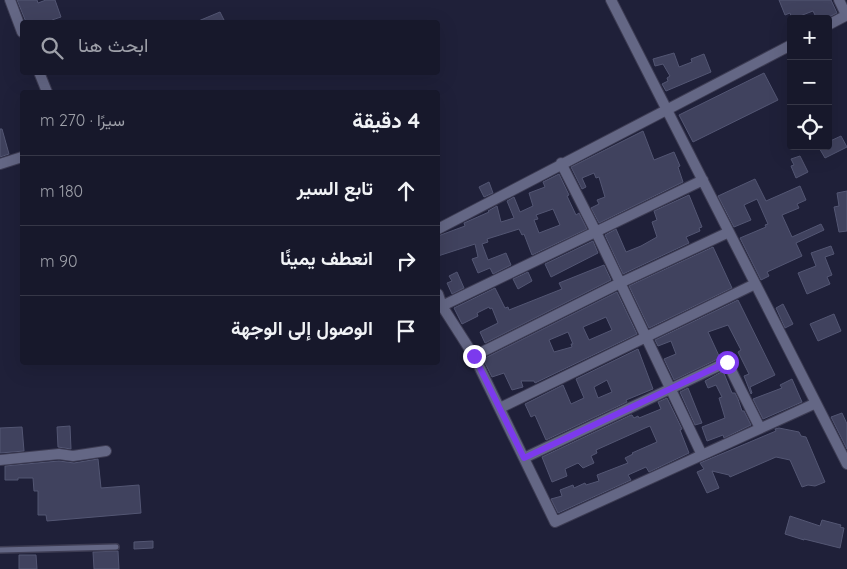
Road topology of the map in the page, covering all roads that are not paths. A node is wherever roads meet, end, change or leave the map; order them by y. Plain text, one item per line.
1 (10, 0) edge
2 (611, 0) edge
3 (839, 0) edge
4 (847, 15) edge
5 (832, 23) edge
6 (20, 27) edge
7 (787, 46) edge
8 (40, 75) edge
9 (45, 90) edge
10 (666, 110) junction
11 (20, 158) edge
12 (561, 163) junction
13 (0, 164) edge
14 (703, 180) junction
15 (440, 228) edge
16 (596, 232) junction
17 (729, 232) junction
18 (620, 283) junction
19 (755, 284) junction
20 (440, 300) edge
21 (442, 306) junction
22 (646, 337) junction
23 (474, 356) junction
24 (670, 388) junction
25 (816, 403) junction
26 (500, 408) junction
27 (760, 428) junction
28 (106, 451) dead end
29 (702, 455) junction
30 (524, 458) junction
31 (0, 460) edge
32 (847, 464) edge
33 (116, 547) dead end
34 (0, 550) edge

1 - 6 street
2 - 10 street
3 - 4 street
4 - 5 street
7 - 10 street
8 - 9 street
10 - 12 street
10 - 14 street
11 - 13 street
12 - 15 street
12 - 16 street
14 - 16 street
14 - 17 street
16 - 18 street
16 - 21 street
17 - 18 street
17 - 19 street
18 - 22 street
18 - 23 street
19 - 22 street
19 - 25 street
20 - 21 street
21 - 23 street
22 - 24 street
22 - 26 street
23 - 26 street
24 - 27 street
24 - 29 street
24 - 30 street
25 - 27 street
25 - 32 street
26 - 30 street
27 - 29 street
28 - 31 street
29 - 30 street
33 - 34 lane

